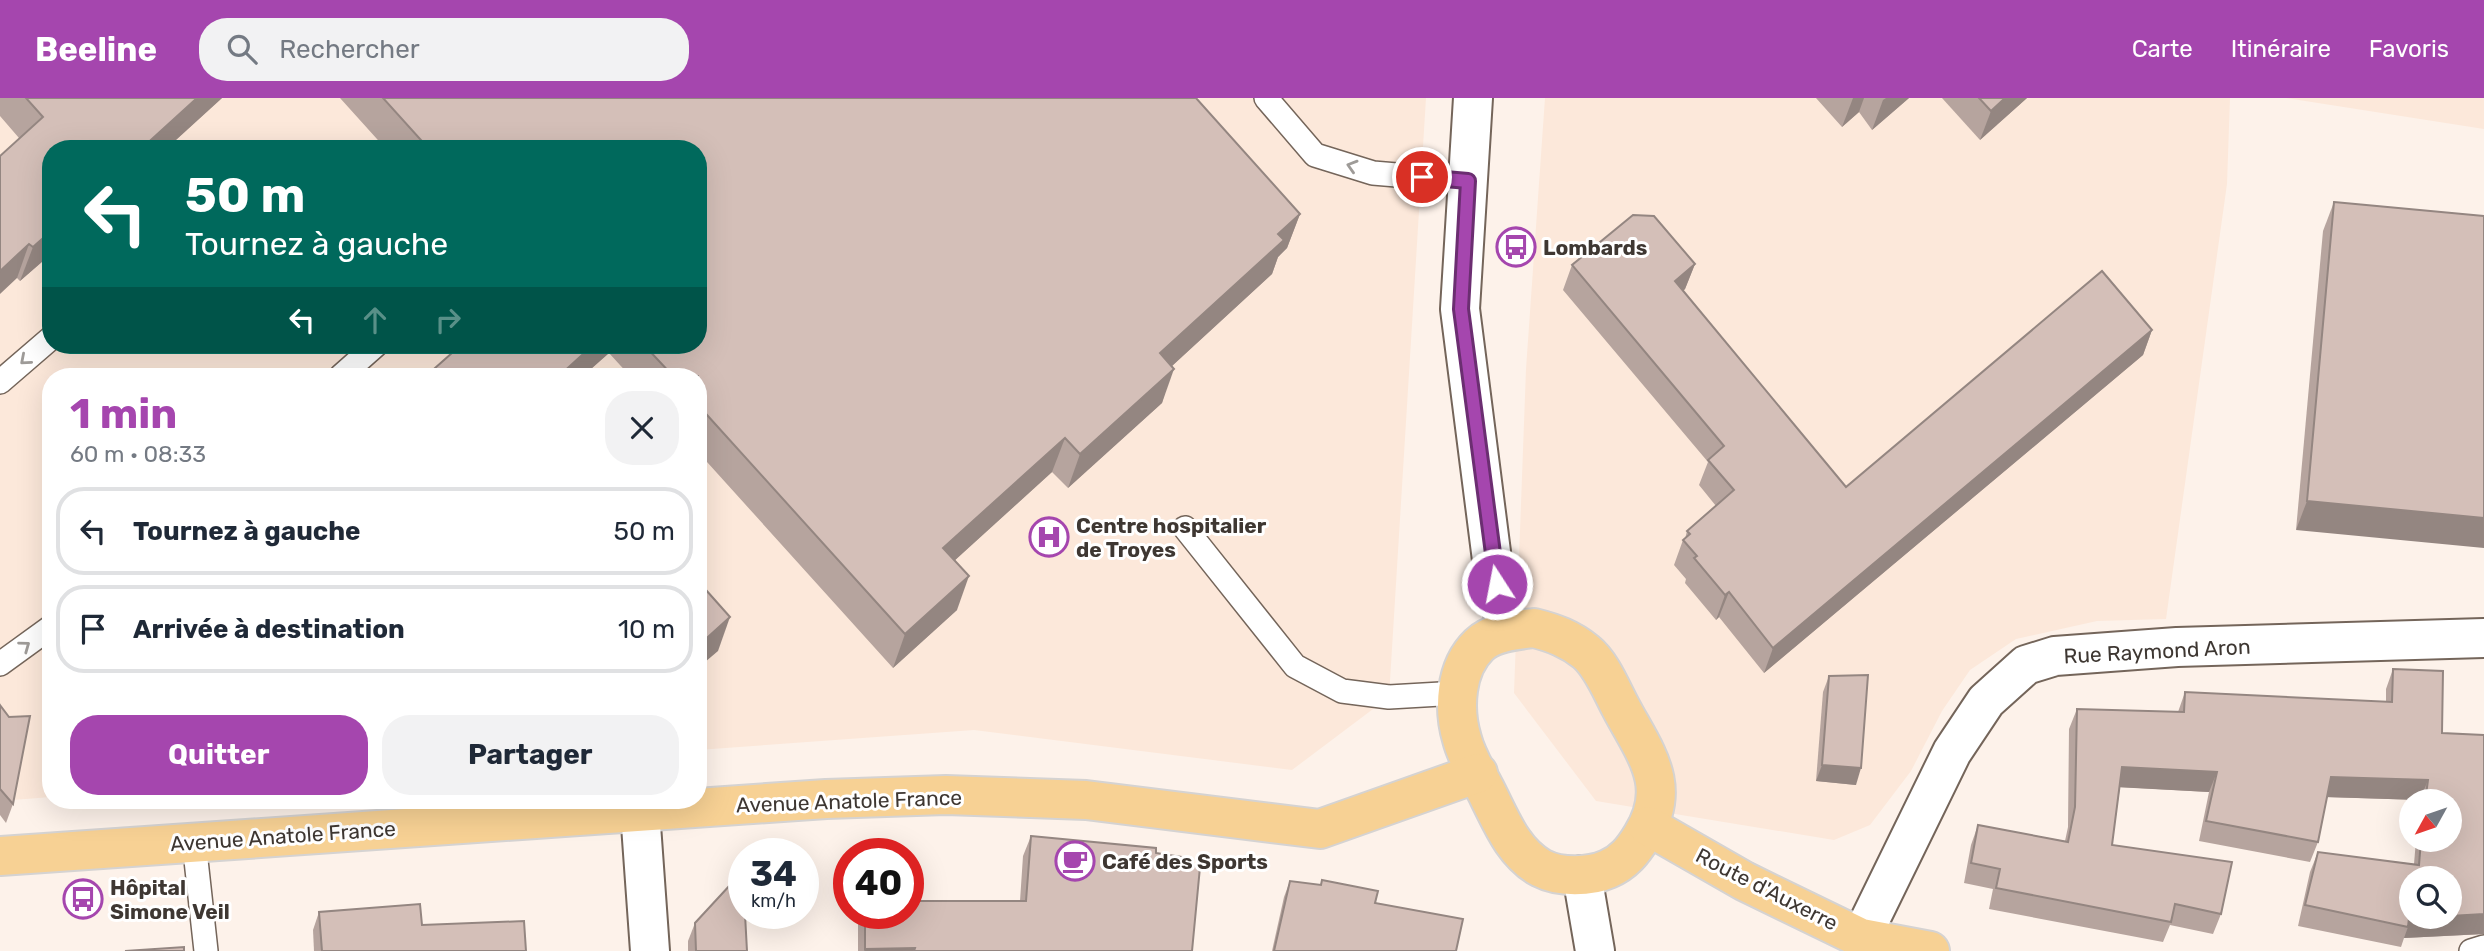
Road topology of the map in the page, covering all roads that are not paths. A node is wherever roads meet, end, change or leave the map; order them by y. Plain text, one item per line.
1 (1266, 98) edge
2 (1473, 98) edge
3 (1468, 181) junction
4 (42, 346) edge
5 (366, 354) edge
6 (350, 368) edge
7 (0, 382) edge
8 (1185, 528) dead end
9 (1507, 631) junction
10 (42, 634) edge
11 (2484, 638) edge
12 (0, 664) edge
13 (1458, 693) junction
14 (1478, 773) junction
15 (707, 807) edge
16 (671, 809) edge
17 (640, 811) junction
18 (1648, 826) junction
19 (194, 842) junction
20 (0, 856) edge
21 (1582, 875) junction
22 (1861, 938) junction
23 (2484, 947) edge
24 (206, 951) edge
25 (650, 951) edge
26 (1595, 951) edge
27 (1930, 951) edge
28 (2471, 951) edge

3 -> 1 lane
2 - 3 street
3 - 9 street
4 -> 7 lane
5 - 6 lane
8 - 13 lane
9 - 13 main road
9 - 18 main road
12 -> 10 lane
11 - 22 street, Rue Raymond Aron
13 - 14 main road
14 - 15 main road, Avenue Anatole France
14 - 21 main road
16 - 17 main road, Avenue Anatole France
17 - 19 main road, Avenue Anatole France
17 - 25 street
18 - 21 main road
18 - 22 main road, Route d'Auxerre
19 - 20 main road, Avenue Anatole France
19 - 24 lane
21 - 26 street
22 - 27 main road, Route d'Auxerre
23 - 28 lane

